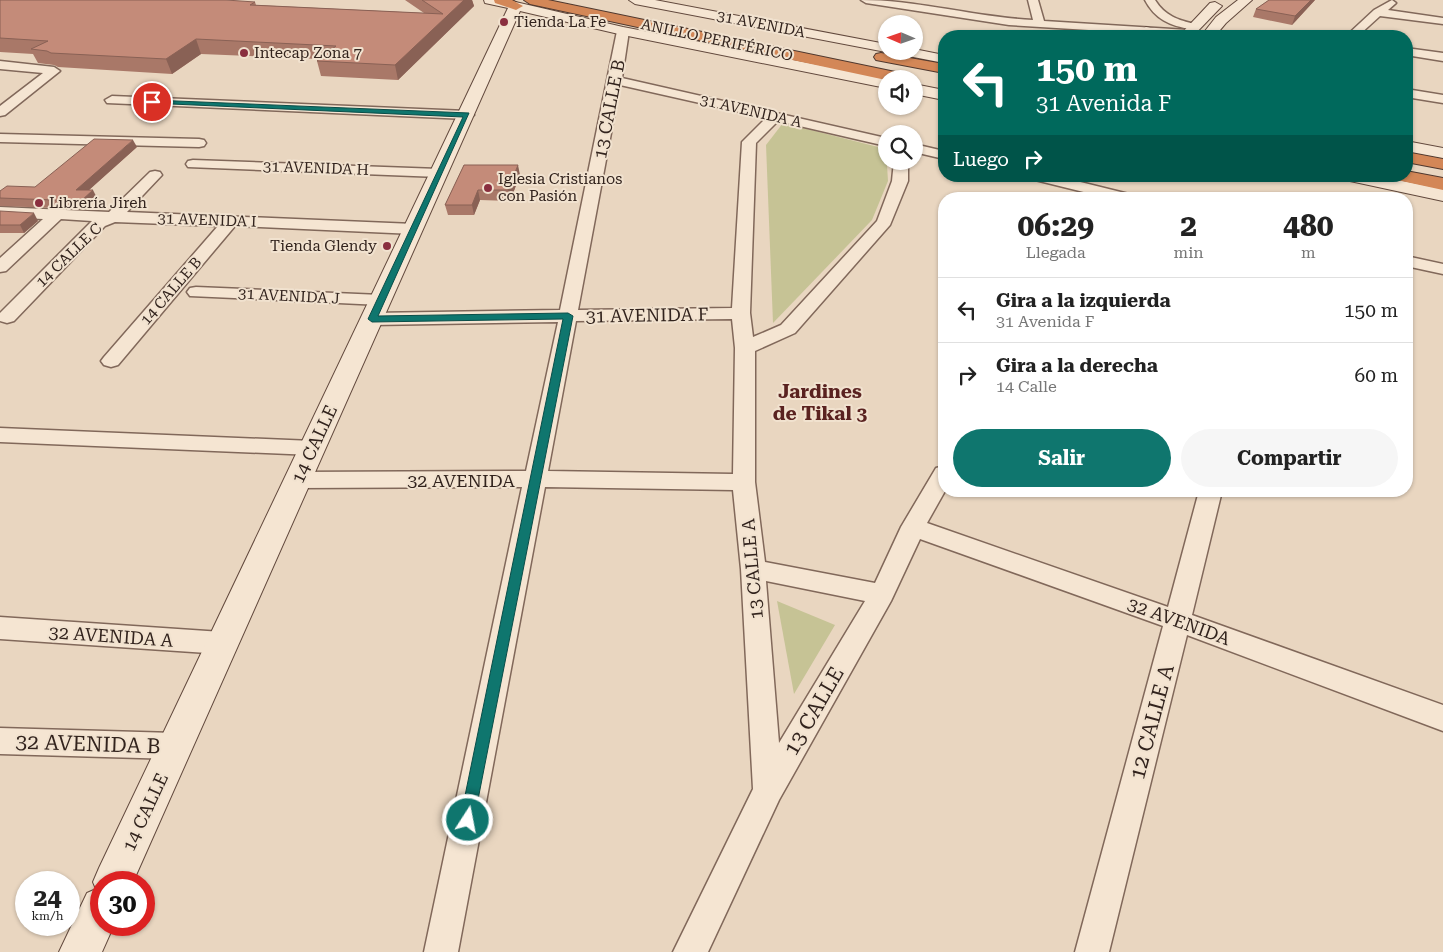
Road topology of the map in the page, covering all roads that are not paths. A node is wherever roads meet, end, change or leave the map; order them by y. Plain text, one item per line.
1 (490, 0) edge
2 (582, 0) edge
3 (635, 0) edge
4 (866, 0) edge
5 (1033, 0) edge
6 (1222, 0) edge
7 (1246, 0) edge
8 (1397, 0) edge
9 (515, 2) edge
10 (658, 2) edge
11 (913, 4) edge
12 (1151, 4) edge
13 (1378, 12) junction
14 (1443, 21) edge
15 (1040, 25) junction
16 (1128, 30) edge
17 (1150, 30) edge
18 (1186, 30) edge
19 (1192, 30) edge
20 (1213, 30) edge
21 (1358, 30) edge
22 (623, 31) junction
23 (878, 46) edge
24 (1413, 52) edge
25 (741, 54) junction
26 (923, 55) edge
27 (1443, 57) edge
28 (938, 58) edge
29 (828, 64) junction
30 (0, 65) edge
31 (938, 68) edge
32 (878, 74) edge
33 (615, 80) junction
34 (878, 81) edge
35 (923, 82) edge
36 (938, 85) edge
37 (923, 91) edge
38 (938, 94) edge
39 (1413, 94) edge
40 (1443, 99) edge
41 (112, 100) dead end
42 (0, 112) edge
43 (467, 115) junction
44 (775, 116) junction
45 (0, 138) edge
46 (878, 140) edge
47 (199, 143) dead end
48 (1413, 147) edge
49 (923, 150) edge
50 (1443, 153) edge
51 (938, 154) edge
52 (1413, 158) edge
53 (193, 164) dead end
54 (1443, 164) edge
55 (901, 170) edge
56 (439, 173) junction
57 (155, 175) dead end
58 (1413, 178) edge
59 (1056, 182) edge
60 (1379, 182) edge
61 (1443, 184) edge
62 (1090, 192) edge
63 (1443, 195) edge
64 (0, 212) edge
65 (58, 214) junction
66 (114, 216) junction
67 (231, 221) junction
68 (414, 229) junction
69 (1413, 263) edge
70 (0, 267) edge
71 (1443, 269) edge
72 (196, 292) dead end
73 (377, 310) junction
74 (741, 313) junction
75 (568, 316) junction
76 (7, 317) dead end
77 (745, 348) junction
78 (111, 361) dead end
79 (0, 435) edge
80 (313, 448) junction
81 (535, 479) junction
82 (298, 480) junction
83 (744, 482) junction
84 (938, 484) edge
85 (1209, 497) edge
86 (913, 527) junction
87 (754, 570) junction
88 (882, 594) junction
89 (1178, 621) junction
90 (0, 628) edge
91 (222, 644) junction
92 (1443, 718) edge
93 (0, 741) edge
94 (175, 746) junction
95 (768, 790) junction
96 (117, 871) edge
97 (90, 931) edge
98 (80, 952) edge
99 (442, 952) edge
100 (690, 952) edge
101 (1092, 952) edge

1 - 9 street, 31 AVENIDA
2 - 31 highway, ANILLO PERIFÉRICO
3 - 10 street, 31 AVENIDA
4 - 11 street
5 - 15 street
6 - 19 street
7 - 20 street
8 - 13 street
9 - 22 street, 31 AVENIDA
9 - 29 highway, ANILLO PERIFÉRICO
9 - 43 street, 14 CALLE
10 - 23 street, 31 AVENIDA
11 - 15 street
12 - 17 street
12 - 18 street
13 - 14 street
13 - 21 street
15 - 16 street
22 - 25 street, 31 AVENIDA
22 - 33 street, 13 CALLE B
24 - 27 street
25 - 29 highway
25 - 34 street, 31 AVENIDA
26 - 28 street
29 - 32 highway, ANILLO PERIFÉRICO
30 - 42 street
33 - 44 street, 31 AVENIDA A
33 - 75 street, 13 CALLE B
35 - 36 highway
37 - 38 street
39 - 40 street
41 - 43 street
43 - 56 street, 14 CALLE
44 - 46 street, 31 AVENIDA A
44 - 74 street, 13 CALLE A
45 - 47 street
48 - 50 street
49 - 51 street
52 - 54 highway
53 - 56 street, 31 AVENIDA H
55 - 77 street
56 - 68 street, 14 CALLE
57 - 66 street, 14 CALLE C
58 - 61 highway
59 - 62 street
60 - 63 street
64 - 65 street, 31 AVENIDA I
65 - 66 street, 31 AVENIDA I
65 - 70 street
66 - 67 street, 31 AVENIDA I
66 - 76 street, 14 CALLE C
67 - 68 street, 31 AVENIDA I
67 - 78 street, 14 CALLE B
68 - 73 street, 14 CALLE
69 - 71 street
72 - 73 street, 31 AVENIDA J
73 - 75 street, 31 AVENIDA F
73 - 80 street, 14 CALLE
74 - 75 street, 31 AVENIDA F
74 - 77 street, 13 CALLE A
75 - 81 street, 13 CALLE B
77 - 83 street, 13 CALLE A
79 - 80 street
80 - 82 street, 14 CALLE
81 - 82 street, 32 AVENIDA
81 - 83 street, 32 AVENIDA
81 - 99 street, 13 CALLE B
82 - 91 street, 14 CALLE
83 - 87 street, 13 CALLE A
84 - 86 street, 13 CALLE
85 - 89 street, 12 CALLE A
86 - 88 street, 13 CALLE
86 - 89 street, 32 AVENIDA
87 - 88 street
87 - 95 street, 13 CALLE A
88 - 95 street, 13 CALLE
89 - 92 street, 32 AVENIDA
89 - 101 street, 12 CALLE A
90 - 91 street, 32 AVENIDA A
91 - 94 street, 14 CALLE
93 - 94 street, 32 AVENIDA B
94 - 96 street, 14 CALLE
95 - 100 street, 13 CALLE
97 - 98 street

